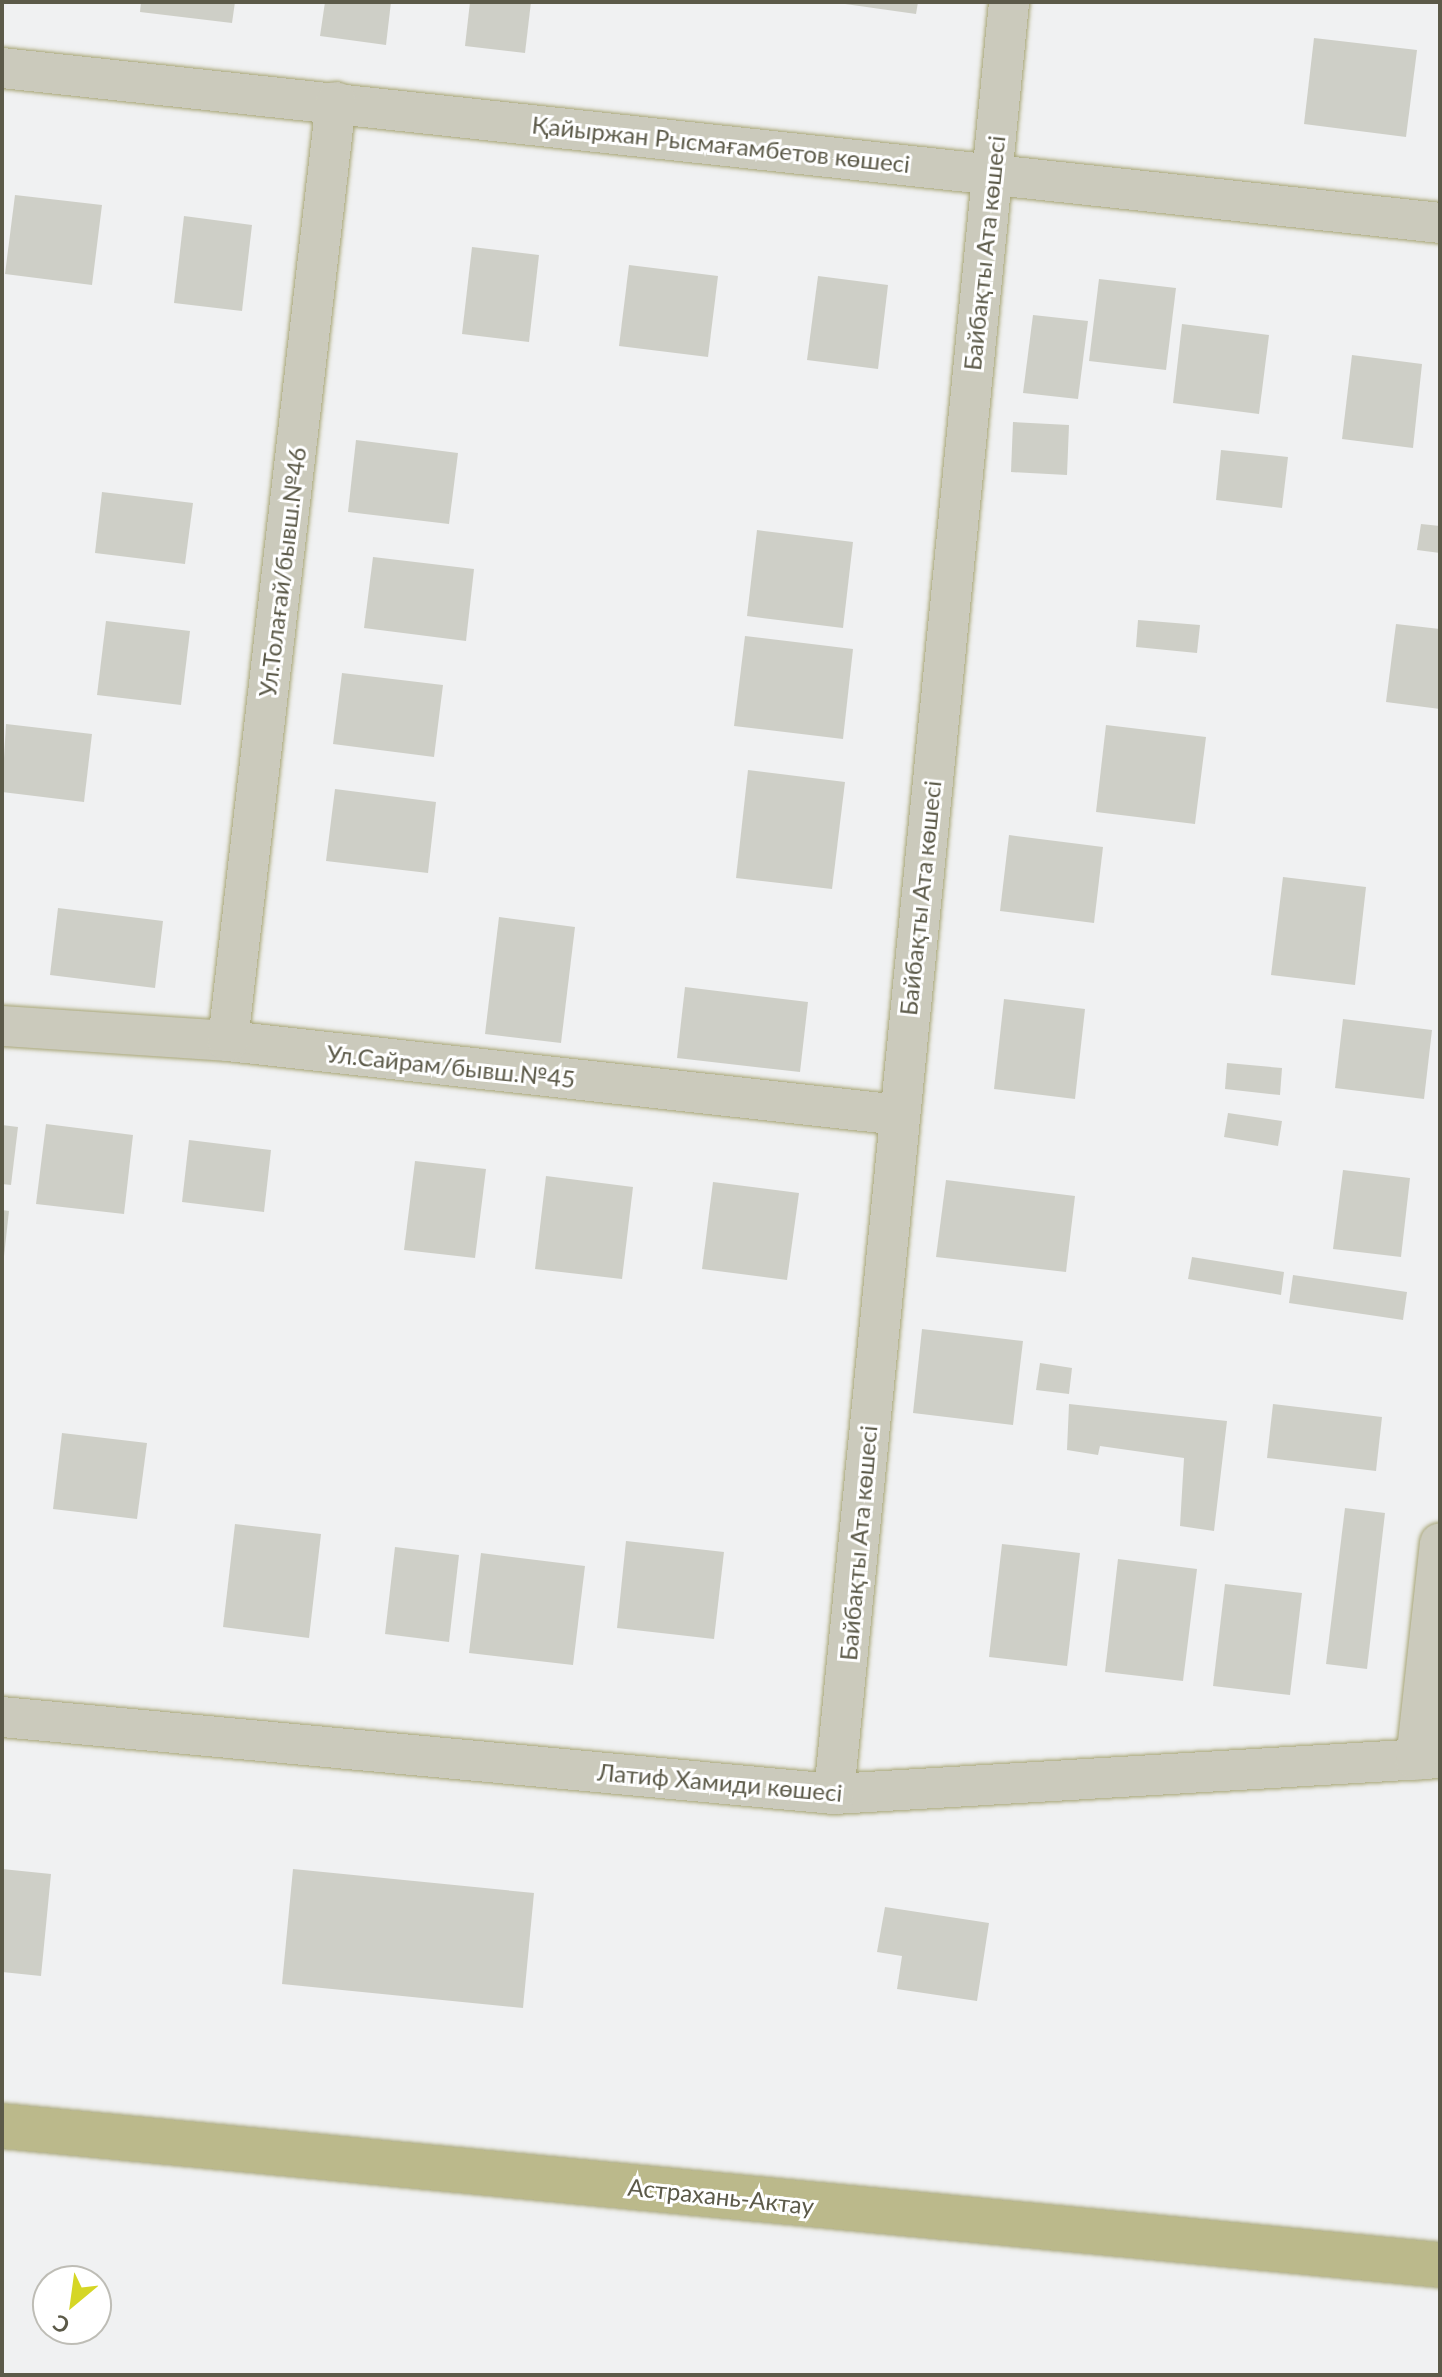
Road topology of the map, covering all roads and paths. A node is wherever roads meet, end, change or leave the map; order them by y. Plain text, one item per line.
1 (1009, 2) edge
2 (2, 68) edge
3 (336, 102) junction
4 (992, 174) junction
5 (1440, 223) edge
6 (2, 1026) edge
7 (228, 1041) junction
8 (899, 1115) junction
9 (1440, 1543) edge
10 (5, 1709) edge
11 (1428, 1759) edge
12 (834, 1794) junction
13 (2, 2126) edge
14 (1440, 2265) edge

1 - 4 street, Байбақты Ата көшесі
2 - 3 street, Қайыржан Рысмағамбетов көшесі
3 - 4 street, Қайыржан Рысмағамбетов көшесі
3 - 7 street, Ул.Толағай/бывш.№46
4 - 5 street, Қайыржан Рысмағамбетов көшесі
4 - 8 street, Байбақты Ата көшесі
6 - 7 street, Ул.Сайрам/бывш.№45
7 - 8 street, Ул.Сайрам/бывш.№45
8 - 12 street, Байбақты Ата көшесі
9 - 11 street
10 - 12 street, Латиф Хамиди көшесі
11 - 12 street, Латиф Хамиди көшесі
13 - 14 highway, Астрахань-Актау

